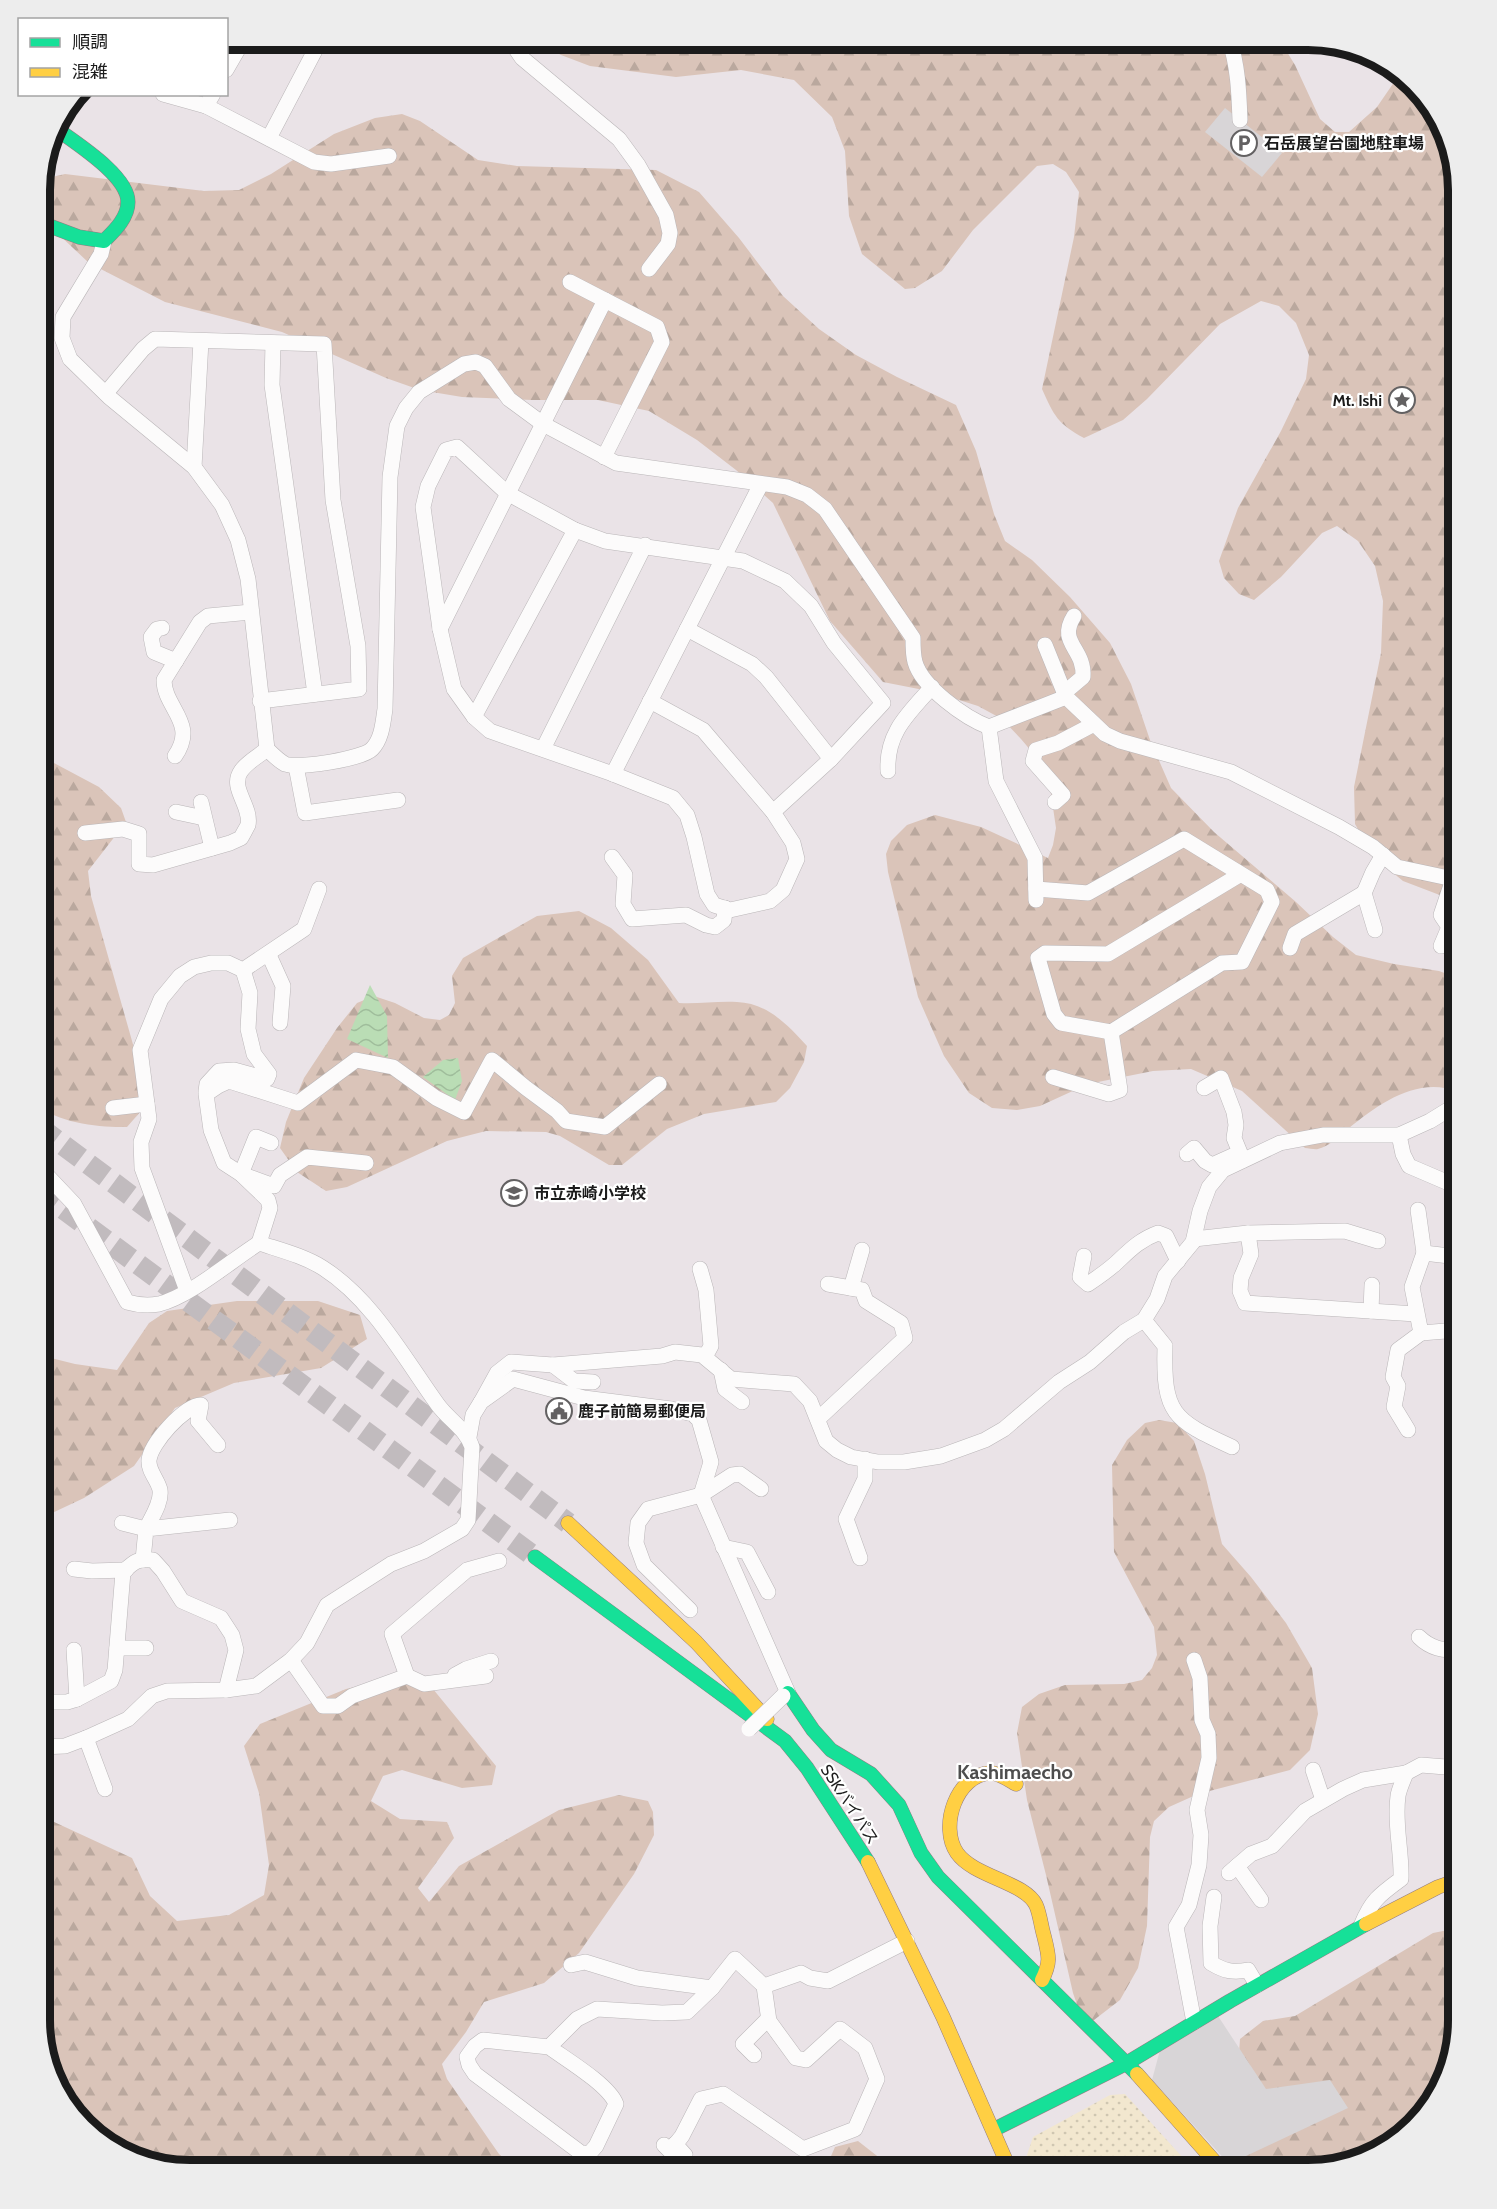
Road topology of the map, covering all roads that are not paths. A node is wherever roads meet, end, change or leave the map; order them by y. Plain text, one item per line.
1 (238, 50) edge
2 (315, 50) edge
3 (517, 50) edge
4 (1233, 50) edge
5 (228, 67) edge
6 (178, 96) edge
7 (209, 100) edge
8 (1240, 120) dead end
9 (61, 133) edge
10 (269, 138) junction
11 (389, 156) dead end
12 (50, 226) edge
13 (104, 241) junction
14 (649, 269) dead end
15 (570, 282) dead end
16 (605, 300) junction
17 (201, 341) junction
18 (273, 343) junction
19 (106, 393) junction
20 (543, 424) junction
21 (604, 457) junction
22 (194, 466) junction
23 (761, 484) junction
24 (507, 493) junction
25 (576, 530) junction
26 (645, 545) junction
27 (723, 558) junction
28 (251, 612) junction
29 (1074, 616) dead end
30 (162, 628) dead end
31 (440, 629) junction
32 (687, 630) junction
33 (1045, 645) dead end
34 (176, 661) junction
35 (932, 687) junction
36 (315, 694) junction
37 (1065, 695) junction
38 (260, 701) junction
39 (650, 701) junction
40 (474, 717) junction
41 (1094, 724) junction
42 (988, 727) junction
43 (543, 749) junction
44 (267, 750) junction
45 (175, 756) dead end
46 (831, 759) junction
47 (296, 766) junction
48 (888, 771) dead end
49 (613, 774) junction
50 (1063, 795) dead end
51 (398, 800) dead end
52 (176, 812) dead end
53 (773, 812) junction
54 (85, 833) dead end
55 (212, 848) junction
56 (1383, 855) junction
57 (612, 857) dead end
58 (1241, 874) junction
59 (1448, 878) edge
60 (319, 889) dead end
61 (1364, 893) junction
62 (1448, 897) edge
63 (725, 908) junction
64 (1448, 926) edge
65 (1448, 929) edge
66 (1375, 930) dead end
67 (1440, 946) dead end
68 (1290, 948) dead end
69 (268, 955) junction
70 (243, 970) junction
71 (280, 1023) dead end
72 (1111, 1032) junction
73 (1058, 1083) dead end
74 (659, 1084) dead end
75 (1204, 1088) dead end
76 (206, 1095) junction
77 (147, 1104) junction
78 (113, 1108) dead end
79 (1448, 1110) edge
80 (1399, 1135) junction
81 (257, 1137) dead end
82 (1187, 1154) dead end
83 (1241, 1156) junction
84 (366, 1163) dead end
85 (241, 1174) junction
86 (50, 1179) edge
87 (1448, 1184) edge
88 (1418, 1210) dead end
89 (1248, 1233) junction
90 (1194, 1239) junction
91 (1378, 1241) dead end
92 (259, 1243) junction
93 (862, 1250) dead end
94 (1424, 1253) junction
95 (1084, 1256) dead end
96 (1448, 1260) edge
97 (1178, 1261) junction
98 (700, 1269) dead end
99 (828, 1284) dead end
100 (1372, 1285) dead end
101 (851, 1288) junction
102 (187, 1291) junction
103 (1371, 1311) junction
104 (1416, 1314) junction
105 (1143, 1320) junction
106 (1448, 1331) edge
107 (1421, 1333) junction
108 (705, 1357) junction
109 (554, 1365) junction
110 (721, 1370) junction
111 (593, 1382) dead end
112 (481, 1402) junction
113 (742, 1402) dead end
114 (818, 1419) junction
115 (1408, 1430) dead end
116 (469, 1437) junction
117 (218, 1445) dead end
118 (1232, 1448) dead end
119 (865, 1460) junction
120 (761, 1489) dead end
121 (701, 1495) junction
122 (230, 1520) dead end
123 (122, 1523) dead end
124 (568, 1523) tunnel mouth
125 (146, 1529) junction
126 (723, 1547) junction
127 (536, 1557) tunnel mouth
128 (860, 1558) dead end
129 (143, 1560) junction
130 (499, 1561) dead end
131 (74, 1569) dead end
132 (126, 1570) junction
133 (768, 1592) dead end
134 (690, 1610) dead end
135 (1419, 1637) dead end
136 (146, 1647) dead end
137 (117, 1648) junction
138 (1448, 1649) edge
139 (74, 1650) dead end
140 (291, 1660) junction
141 (1194, 1660) dead end
142 (489, 1669) dead end
143 (407, 1676) junction
144 (226, 1690) junction
145 (786, 1695) junction
146 (77, 1700) junction
147 (52, 1702) dead end
148 (749, 1729) dead end
149 (86, 1738) junction
150 (785, 1741) junction
151 (50, 1747) edge
152 (1448, 1769) edge
153 (1313, 1770) dead end
154 (1406, 1773) junction
155 (1016, 1784) dead end
156 (105, 1789) dead end
157 (1323, 1800) junction
158 (1448, 1884) edge
159 (1214, 1897) dead end
160 (1261, 1900) dead end
161 (1361, 1926) junction
162 (907, 1941) junction
163 (571, 1965) dead end
164 (1042, 1980) junction
165 (1257, 1985) junction
166 (764, 1986) junction
167 (712, 1988) junction
168 (768, 2019) junction
169 (1194, 2022) junction
170 (549, 2047) junction
171 (754, 2055) dead end
172 (1126, 2063) junction
173 (993, 2130) junction
174 (682, 2159) edge
175 (1006, 2160) edge
176 (1213, 2160) edge

1 - 5 street
2 - 10 street
3 - 14 street
4 - 8 street
6 - 7 street
7 - 10 street
9 - 13 street
10 - 11 street
12 - 13 street
13 - 19 street
15 - 16 street
16 - 20 street
16 - 21 street
17 - 18 street
17 - 19 street
17 - 22 street
18 - 36 street
18 - 36 street
19 - 22 street
20 - 21 street
20 - 24 street
20 - 47 street
21 - 23 street
22 - 28 street
23 - 27 street
23 - 35 street
24 - 25 street
24 - 31 street
24 - 31 street
25 - 26 street
25 - 40 street
26 - 27 street
26 - 43 street
27 - 32 street
27 - 46 street
28 - 34 street
28 - 38 street
29 - 37 street
30 - 34 street
31 - 40 street
32 - 39 street
32 - 46 street
33 - 37 street
34 - 45 street
35 - 42 street
35 - 48 street
36 - 38 street
37 - 41 street
37 - 42 street
38 - 44 street
39 - 49 street
39 - 53 street
40 - 43 street
41 - 50 street
41 - 56 street
42 - 58 street
43 - 49 street
44 - 47 street
44 - 55 street
46 - 53 street
47 - 51 street
49 - 63 street
52 - 55 street
53 - 63 street
54 - 55 street
56 - 59 street
56 - 61 street
57 - 63 street
58 - 72 street
58 - 72 street
60 - 69 street
61 - 66 street
61 - 68 street
62 - 64 street
65 - 67 street
69 - 70 street
69 - 71 street
70 - 76 street
70 - 77 street
72 - 73 street
74 - 76 street
75 - 83 street
76 - 85 street
77 - 78 street
77 - 102 street
79 - 80 street
80 - 83 street
80 - 87 street
81 - 85 street
82 - 83 street
83 - 90 street
84 - 85 street
85 - 92 street
86 - 102 street
88 - 94 street
89 - 90 street
89 - 91 street
89 - 103 street
90 - 97 street
92 - 102 street
92 - 116 street
93 - 101 street
94 - 96 street
94 - 104 street
95 - 97 street
97 - 105 street
98 - 108 street
99 - 101 street
100 - 103 street
101 - 114 street
103 - 104 street
104 - 107 street
105 - 118 street
105 - 119 street
106 - 107 street
107 - 115 street
108 - 109 street
108 - 110 street
109 - 111 street
109 - 112 street
110 - 113 street
110 - 114 street
112 - 116 street
112 - 121 street
114 - 119 street
116 - 140 street
117 - 125 street
119 - 128 street
120 - 121 street
121 - 126 street
121 - 134 street
122 - 125 street
123 - 125 street
124 - 150 street
125 - 129 street
126 - 133 street
126 - 145 street
127 - 150 street, SSKバイパス
129 - 132 street
129 - 144 street
130 - 143 street
131 - 132 street
132 - 137 street
135 - 138 street
136 - 137 street
137 - 146 street
139 - 146 street
140 - 143 street
140 - 144 street
141 - 169 street
142 - 143 street
144 - 149 street
145 - 148 street, bridge
145 - 164 street
146 - 147 street
149 - 151 street
149 - 156 street
150 - 162 street, SSKバイパス
152 - 154 street
153 - 157 street
154 - 157 street
154 - 161 street
155 - 164 street
157 - 160 street
158 - 161 street
159 - 165 street
161 - 165 street
162 - 166 street
162 - 173 street, SSKバイパス
163 - 167 street
164 - 172 street
165 - 169 street
166 - 167 street
166 - 168 street
167 - 170 street
168 - 171 street
168 - 174 street
169 - 172 street
170 - 170 street
172 - 173 street
172 - 176 street
173 - 175 street, SSKバイパス

